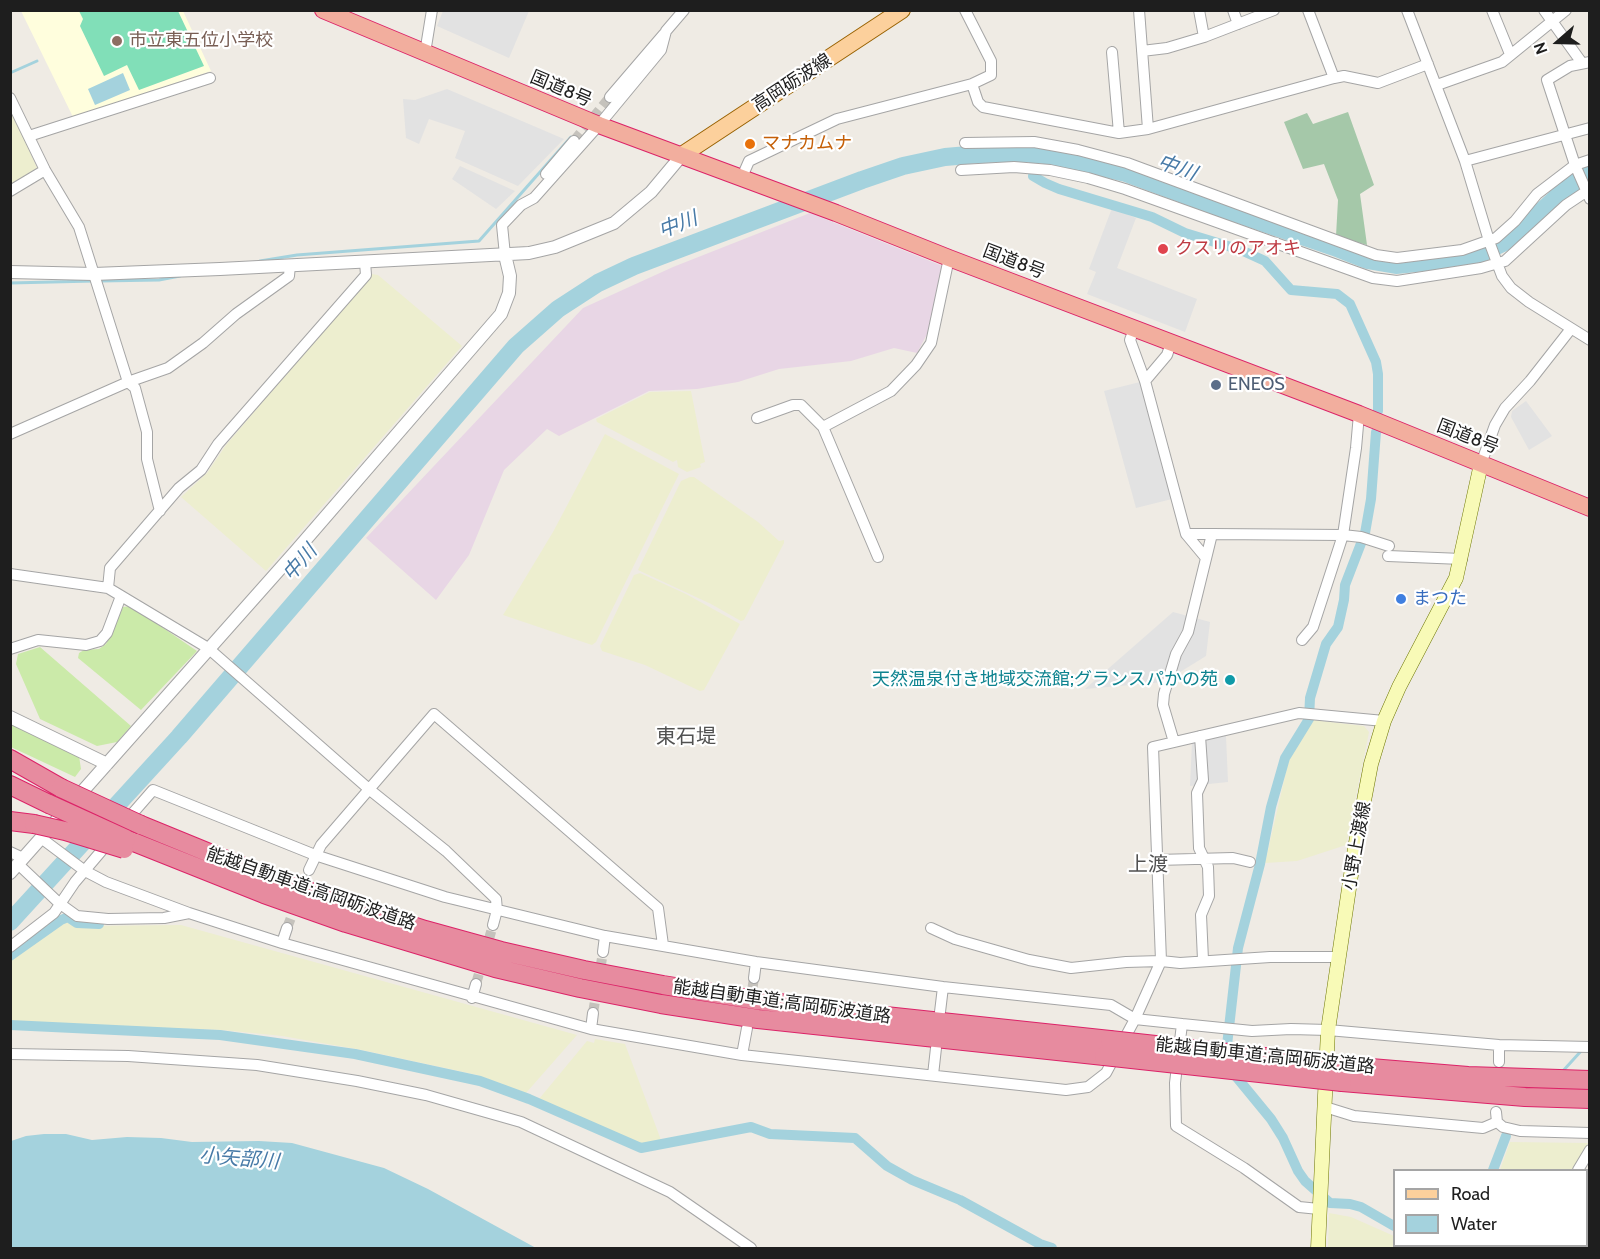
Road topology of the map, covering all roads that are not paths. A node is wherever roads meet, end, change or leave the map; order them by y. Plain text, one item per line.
1 (323, 10) edge
2 (344, 10) edge
3 (432, 10) edge
4 (684, 10) edge
5 (902, 10) edge
6 (964, 10) edge
7 (1139, 10) edge
8 (1199, 10) edge
9 (1233, 10) edge
10 (1274, 10) edge
11 (1308, 10) edge
12 (1407, 10) edge
13 (1492, 10) edge
14 (1544, 10) edge
15 (1566, 10) edge
16 (1552, 21) junction
17 (1238, 24) junction
18 (666, 31) junction
19 (1204, 37) junction
20 (1142, 51) junction
21 (1112, 52) dead end
22 (425, 53) junction
23 (1510, 54) junction
24 (1586, 62) edge
25 (1428, 64) junction
26 (210, 78) dead end
27 (1334, 78) junction
28 (972, 84) junction
29 (1437, 85) junction
30 (610, 97) tunnel mouth
31 (10, 98) edge
32 (599, 125) junction
33 (1590, 128) edge
34 (1148, 129) junction
35 (1119, 133) junction
36 (1564, 134) junction
37 (29, 136) junction
38 (574, 141) tunnel mouth
39 (965, 143) dead end
40 (682, 155) junction
41 (1590, 160) edge
42 (1465, 161) junction
43 (1576, 167) junction
44 (45, 170) junction
45 (961, 170) dead end
46 (742, 177) junction
47 (10, 190) edge
48 (1587, 192) edge
49 (521, 205) junction
50 (1490, 242) junction
51 (505, 255) junction
52 (948, 258) junction
53 (1496, 261) junction
54 (365, 262) junction
55 (290, 265) junction
56 (10, 272) edge
57 (94, 274) junction
58 (1134, 329) junction
59 (1570, 330) junction
60 (1590, 340) edge
61 (1171, 343) junction
62 (1145, 381) junction
63 (128, 382) junction
64 (1359, 414) junction
65 (757, 418) dead end
66 (823, 427) junction
67 (10, 434) edge
68 (1481, 464) junction
69 (1590, 508) edge
70 (160, 511) junction
71 (1186, 534) junction
72 (1212, 534) junction
73 (1343, 535) junction
74 (878, 557) dead end
75 (1206, 558) junction
76 (1462, 559) junction
77 (10, 574) edge
78 (108, 588) junction
79 (121, 596) junction
80 (1302, 640) dead end
81 (208, 648) junction
82 (10, 649) edge
83 (10, 717) edge
84 (1384, 721) junction
85 (1200, 736) junction
86 (1174, 742) junction
87 (10, 762) edge
88 (107, 764) junction
89 (10, 785) edge
90 (370, 790) junction
91 (10, 821) edge
92 (37, 831) junction
93 (127, 845) junction
94 (10, 852) edge
95 (315, 855) junction
96 (1204, 858) junction
97 (1156, 860) junction
98 (1250, 862) dead end
99 (17, 865) edge
100 (82, 869) junction
101 (309, 870) tunnel mouth
102 (56, 900) junction
103 (498, 910) junction
104 (189, 913) junction
105 (493, 925) tunnel mouth
106 (931, 927) dead end
107 (287, 928) tunnel mouth
108 (605, 936) junction
109 (282, 943) junction
110 (663, 945) junction
111 (10, 947) edge
112 (603, 952) tunnel mouth
113 (1339, 957) junction
114 (1203, 960) junction
115 (1161, 961) junction
116 (756, 962) junction
117 (754, 978) tunnel mouth
118 (476, 984) tunnel mouth
119 (943, 987) junction
120 (472, 998) junction
121 (940, 1012) dead end
122 (593, 1013) tunnel mouth
123 (1135, 1019) junction
124 (1182, 1024) junction
125 (747, 1028) dead end
126 (591, 1029) junction
127 (1328, 1030) junction
128 (1499, 1045) junction
129 (1590, 1047) edge
130 (936, 1048) dead end
131 (1107, 1048) junction
132 (10, 1054) edge
133 (742, 1055) junction
134 (1499, 1062) dead end
135 (1344, 1074) junction
136 (933, 1075) junction
137 (1590, 1080) edge
138 (1590, 1099) edge
139 (1325, 1107) junction
140 (1590, 1132) edge
141 (1590, 1150) edge
142 (1579, 1169) edge
143 (1319, 1209) junction
144 (751, 1248) edge
145 (1318, 1248) edge

1 - 22 highway, 国道8号
2 - 22 highway, 国道8号
3 - 22 street
4 - 18 street
5 - 40 main road, 高岡砺波線
6 - 28 street
7 - 20 street
8 - 19 street
9 - 17 street
10 - 17 street
11 - 27 street
12 - 25 street
13 - 23 street
14 - 16 street
15 - 16 street
16 - 23 street
16 - 24 street
17 - 19 street
18 - 30 street
18 - 32 street
19 - 20 street
20 - 34 street
21 - 35 street
22 - 32 highway, 国道8号
23 - 29 street
24 - 36 street
25 - 27 street
25 - 29 street
26 - 37 street
27 - 34 street
28 - 35 street
28 - 46 street
29 - 42 street
31 - 37 street
32 - 40 highway, 国道8号
32 - 49 street
33 - 36 street
34 - 35 street
36 - 42 street
36 - 43 street
37 - 44 street
38 - 49 street
39 - 50 street
40 - 46 highway, 国道8号
40 - 51 street
41 - 43 street
42 - 50 street
43 - 48 street
43 - 50 street
44 - 47 street
44 - 57 street
45 - 53 street
46 - 52 highway, 国道8号
48 - 53 street
49 - 51 street
50 - 53 street
51 - 54 street
51 - 81 street
52 - 58 highway, 国道8号
52 - 66 street
53 - 59 street
54 - 55 street
54 - 70 street
55 - 57 street
55 - 63 street
56 - 57 street
57 - 63 street
58 - 61 highway, 国道8号
58 - 62 street
59 - 60 street
59 - 68 street
61 - 62 street
61 - 64 highway, 国道8号
62 - 71 street
63 - 67 street
63 - 70 street
64 - 68 highway, 国道8号
64 - 73 street
65 - 66 street
66 - 74 street
68 - 69 highway, 国道8号
68 - 76 main road, 小野上渡線
70 - 78 street
71 - 72 street
71 - 75 street
72 - 73 street
72 - 75 street
73 - 76 street
73 - 80 street
75 - 86 street
76 - 84 main road, 小野上渡線
77 - 78 street
78 - 79 street
79 - 81 street
79 - 82 street
81 - 88 street
81 - 90 street
83 - 88 street
84 - 85 street
84 - 113 main road, 小野上渡線
85 - 86 street
85 - 96 street
86 - 97 street
87 - 131 highway, 能越自動車道;高岡砺波道路, bridge
88 - 92 street
89 - 93 highway, bridge
90 - 95 street
90 - 103 street
90 - 110 street
91 - 92 highway
92 - 93 highway, bridge
92 - 99 street
92 - 100 street
93 - 131 highway, 能越自動車道;高岡砺波道路
94 - 99 street
95 - 100 street
95 - 101 street
95 - 103 street
96 - 97 street
96 - 98 street
96 - 114 street
97 - 115 street
99 - 102 street
100 - 102 street
100 - 104 street
102 - 104 street
102 - 111 street
103 - 105 street
103 - 108 street
104 - 109 street
106 - 115 street
107 - 109 street
108 - 110 street
108 - 112 street
109 - 120 street
110 - 116 street
113 - 114 street
113 - 127 main road, 小野上渡線
114 - 115 street
115 - 123 street
116 - 117 street
116 - 119 street
118 - 120 street
119 - 121 street
119 - 123 street
120 - 126 street
122 - 126 street
123 - 124 street
123 - 136 street
124 - 127 street
124 - 143 street
125 - 133 street
126 - 133 street
127 - 128 street
127 - 139 main road, 小野上渡線
128 - 129 street
128 - 134 street
130 - 136 street
131 - 135 highway, 能越自動車道;高岡砺波道路, bridge
132 - 144 street
133 - 136 street
135 - 137 highway, 能越自動車道;高岡砺波道路
135 - 138 highway, 能越自動車道;高岡砺波道路
139 - 140 street
139 - 143 main road, 小野上渡線
141 - 142 street
143 - 145 main road, 小野上渡線

